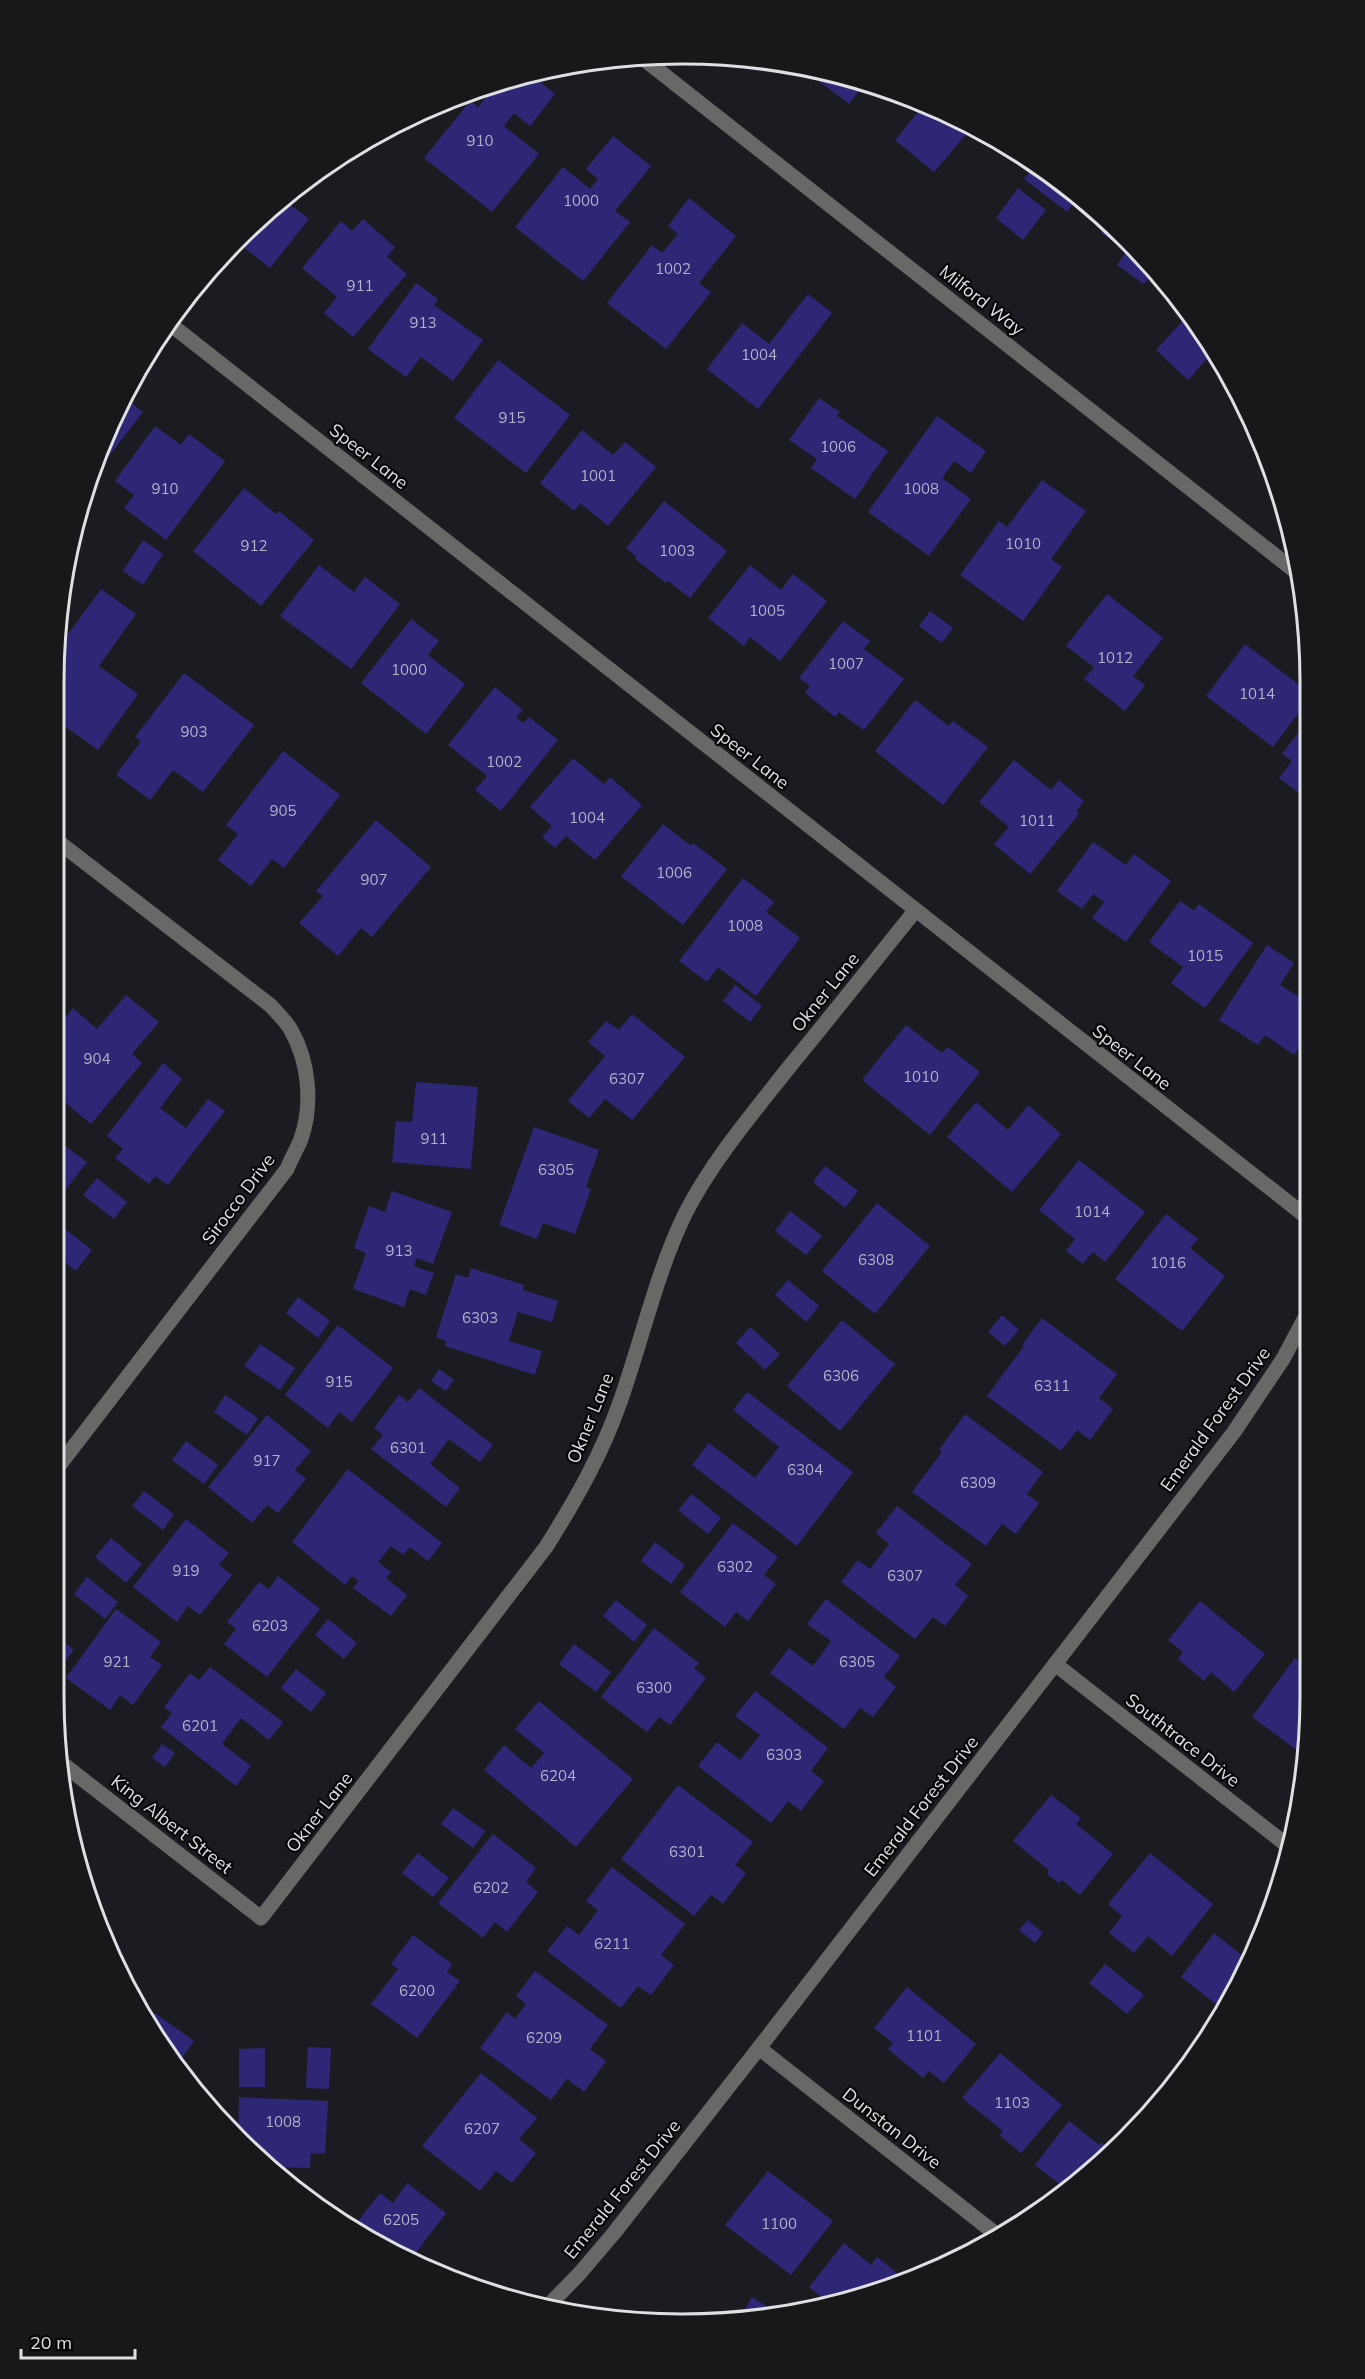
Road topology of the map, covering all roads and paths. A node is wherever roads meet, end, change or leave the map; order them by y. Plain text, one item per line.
1 (652, 65) edge
2 (176, 329) edge
3 (1290, 567) edge
4 (64, 846) edge
5 (915, 911) junction
6 (1300, 1212) edge
7 (1300, 1327) edge
8 (64, 1459) edge
9 (1055, 1664) junction
10 (69, 1769) edge
11 (1283, 1842) edge
12 (261, 1918) joint
13 (759, 2048) junction
14 (993, 2232) edge
15 (552, 2301) edge

1 - 3 street, Milford Way
2 - 5 street, Speer Lane
4 - 8 street, Sirocco Drive
5 - 6 street, Speer Lane
5 - 12 street, Okner Lane
7 - 9 street, Emerald Forest Drive
9 - 11 street, Southtrace Drive
9 - 13 street, Emerald Forest Drive
10 - 12 street, King Albert Street
13 - 14 street, Dunstan Drive
13 - 15 street, Emerald Forest Drive

